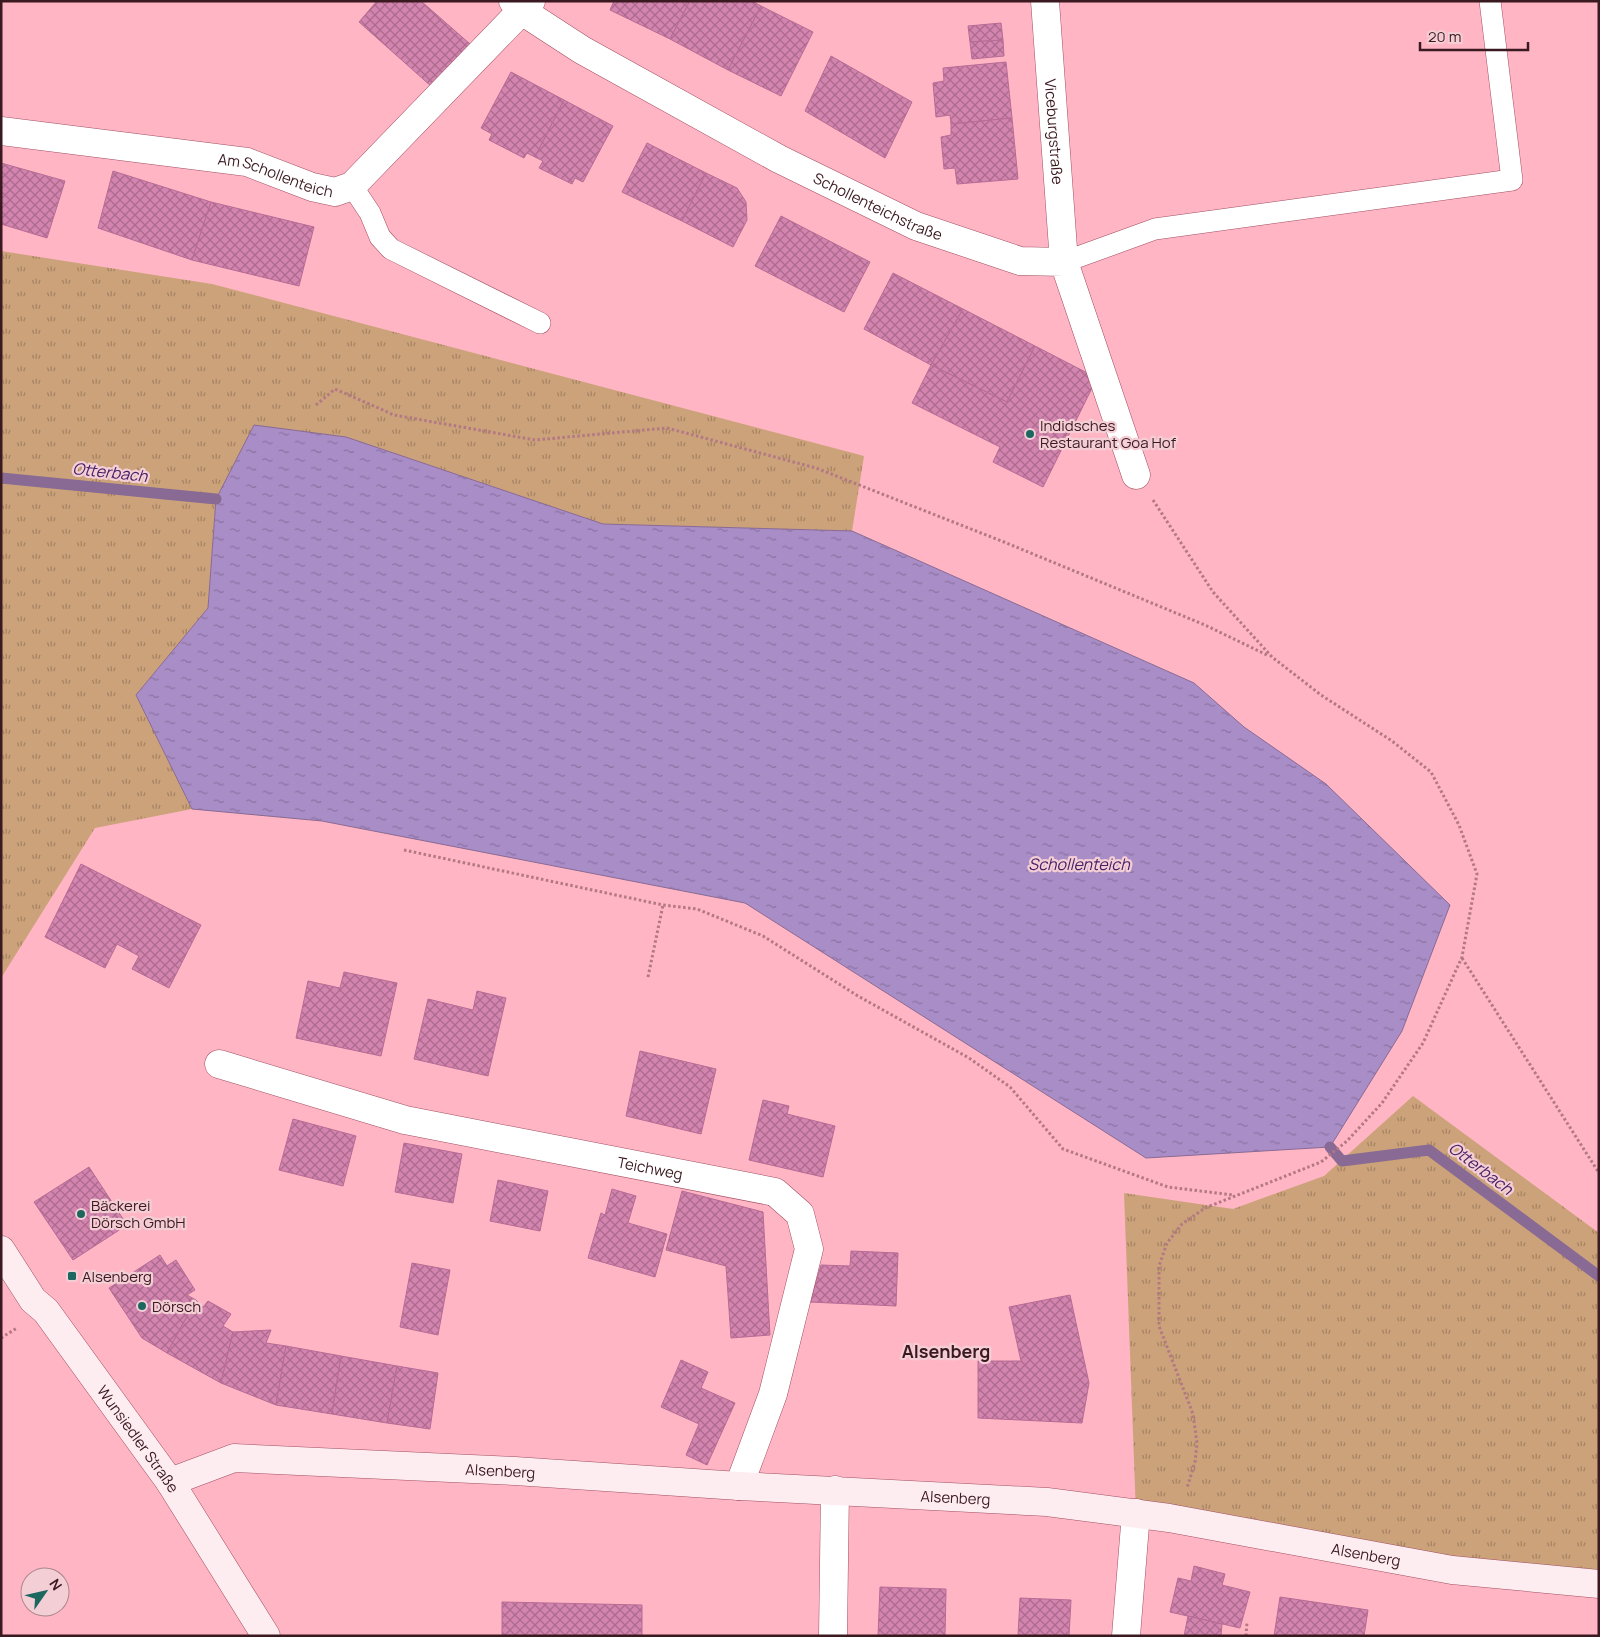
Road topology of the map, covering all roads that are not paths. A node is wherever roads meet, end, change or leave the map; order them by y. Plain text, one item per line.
1 (1045, 1) edge
2 (1490, 1) edge
3 (522, 4) edge
4 (1, 131) edge
5 (352, 186) junction
6 (1064, 262) junction
7 (540, 323) dead end
8 (1136, 475) road end
9 (219, 1064) dead end
10 (1, 1250) edge
11 (170, 1482) junction
12 (739, 1486) junction
13 (835, 1490) junction
14 (1136, 1513) junction
15 (1599, 1584) edge
16 (266, 1636) edge
17 (832, 1636) edge
18 (1126, 1636) edge

1 - 6 street, Viceburgstraße
2 - 6 lane
3 - 5 street, Am Schollenteich
3 - 6 street, Schollenteichstraße
4 - 5 street, Am Schollenteich
5 - 7 lane
6 - 8 street
9 - 12 street, Teichweg
10 - 11 street, Wunsiedler Straße
11 - 12 street, Alsenberg
11 - 16 street, Wunsiedler Straße
12 - 13 street, Alsenberg
13 - 14 street, Alsenberg
13 - 17 street
14 - 15 street, Alsenberg
14 - 18 street

